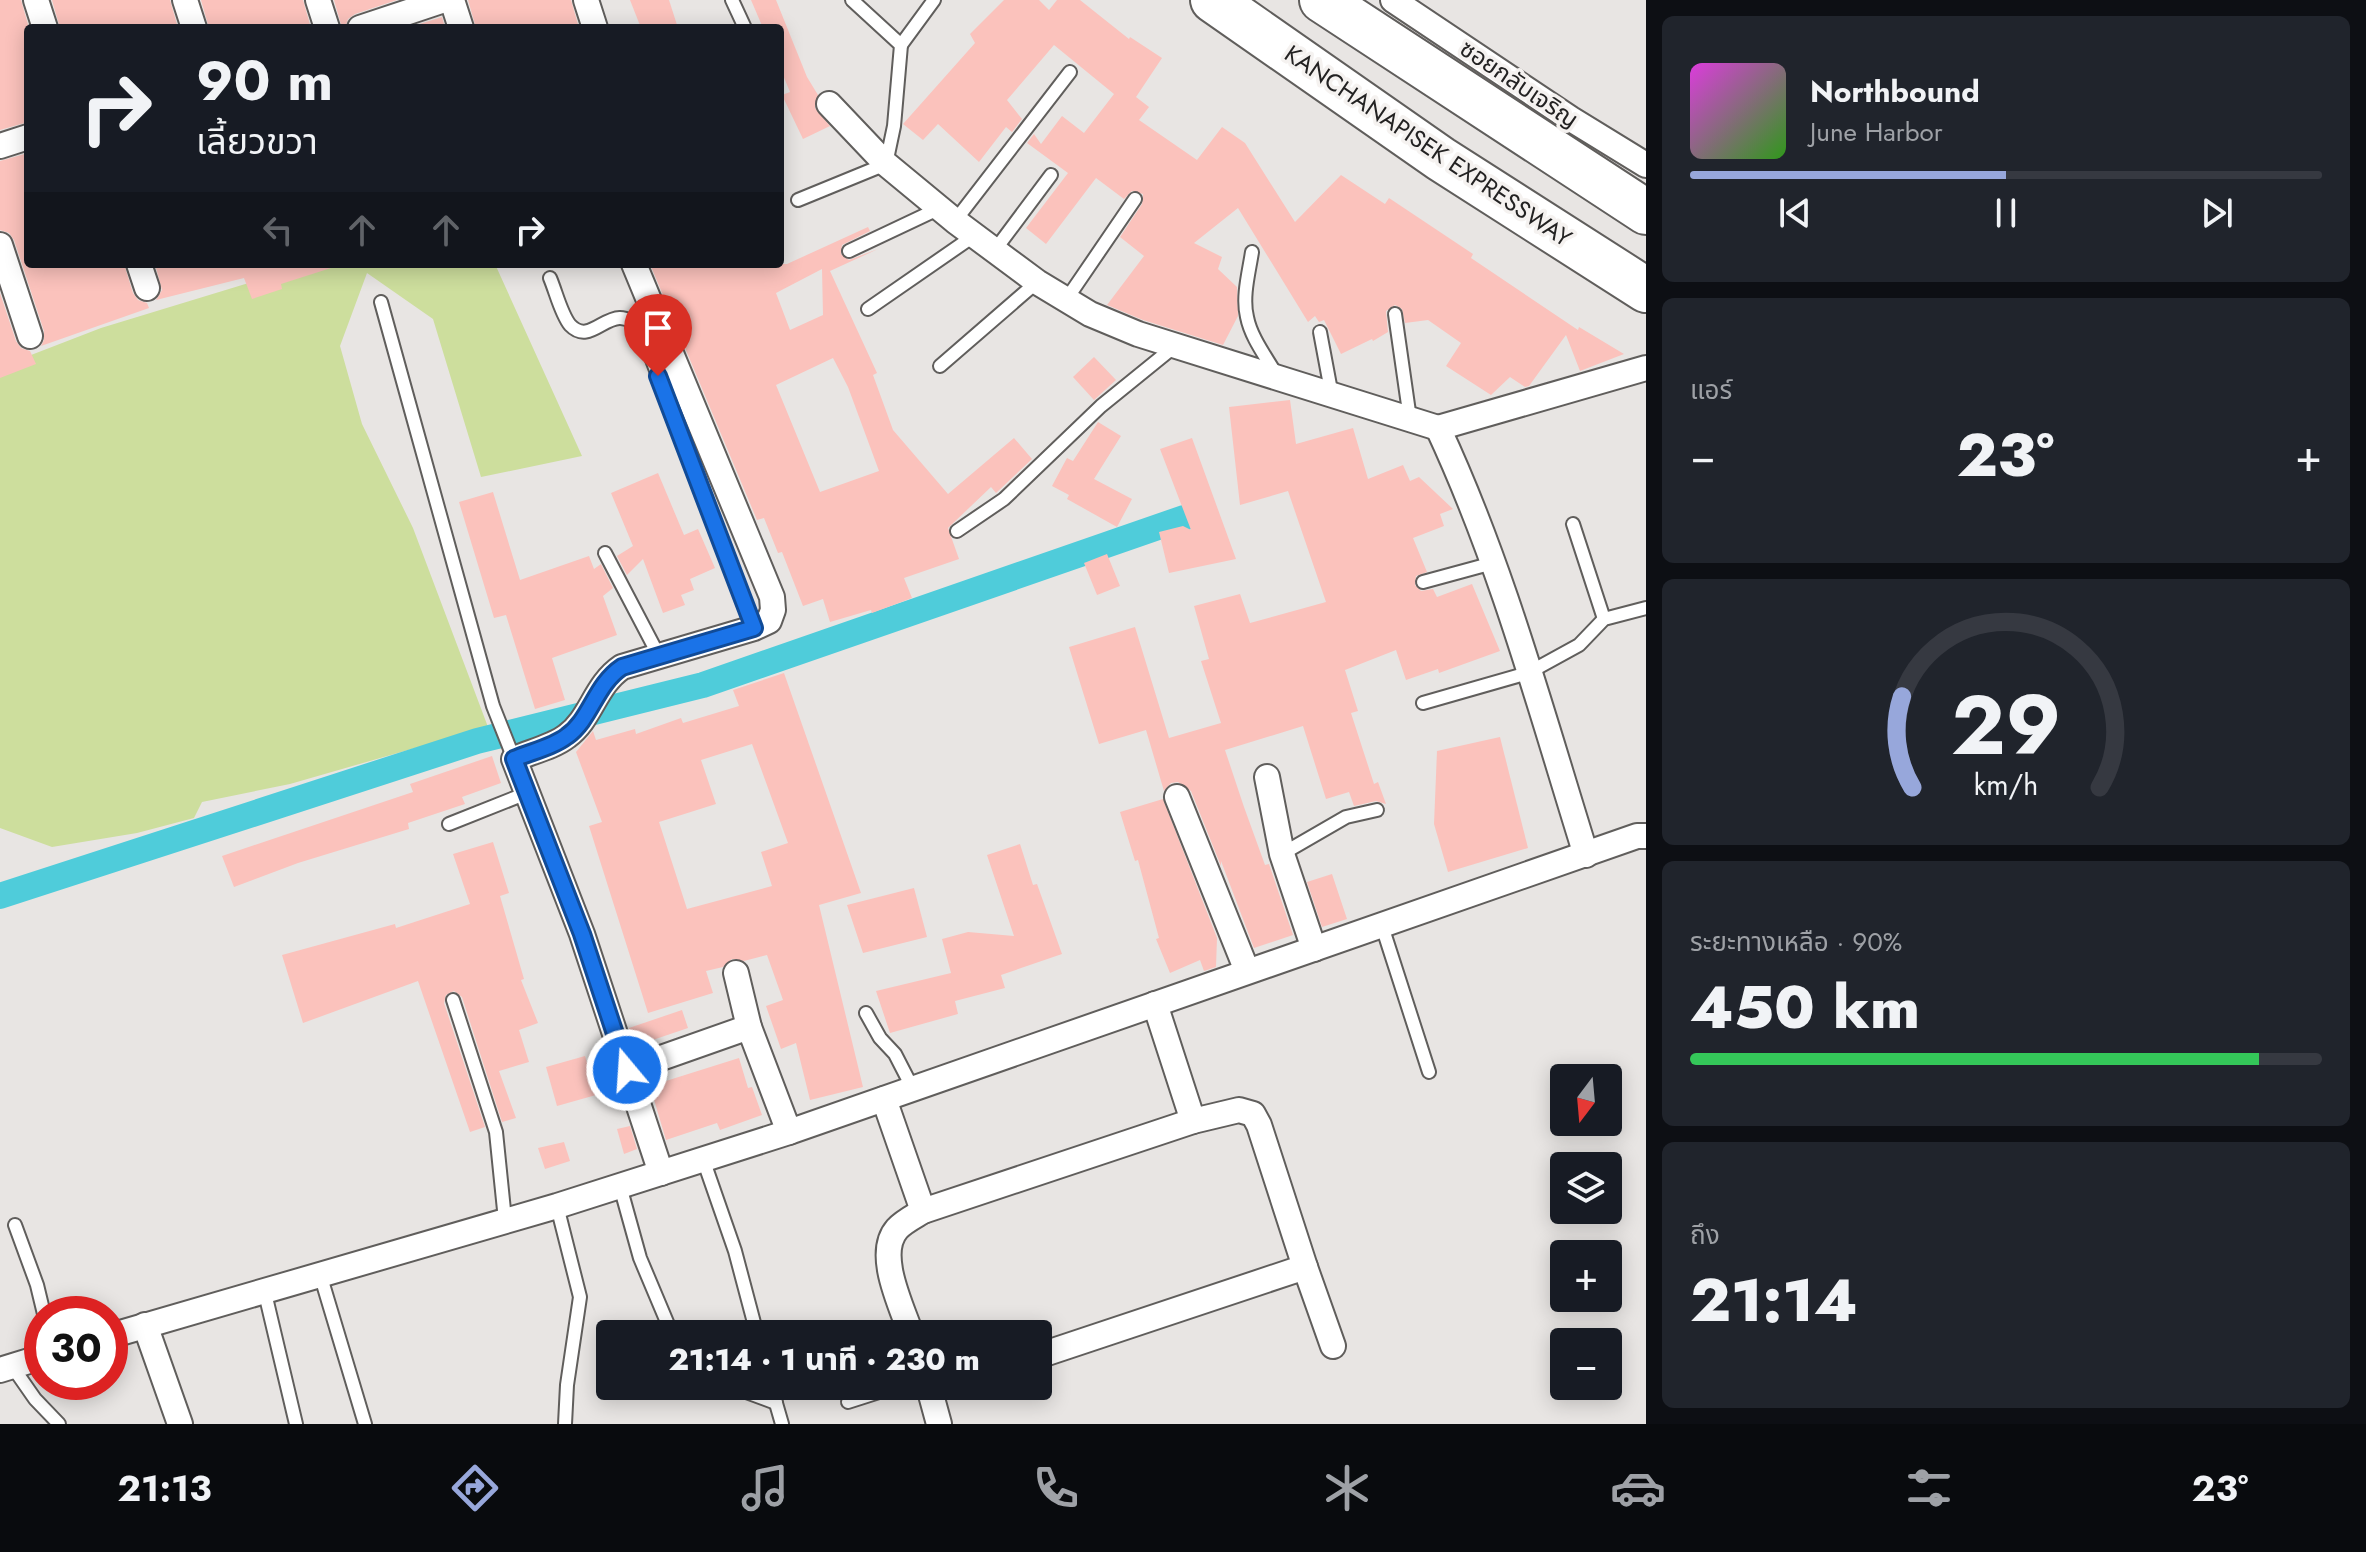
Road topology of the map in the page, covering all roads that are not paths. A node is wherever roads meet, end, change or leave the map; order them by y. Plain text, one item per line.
1 (36, 0) edge
2 (185, 0) edge
3 (318, 0) edge
4 (444, 0) edge
5 (452, 0) edge
6 (586, 0) edge
7 (732, 0) edge
8 (852, 0) edge
9 (934, 0) edge
10 (1213, 0) edge
11 (1322, 0) edge
12 (1393, 0) edge
13 (44, 24) edge
14 (193, 24) edge
15 (326, 24) edge
16 (372, 24) edge
17 (460, 24) edge
18 (594, 24) edge
19 (743, 24) edge
20 (901, 45) junction
21 (1070, 72) dead end
22 (829, 104) dead end
23 (24, 138) edge
24 (0, 146) edge
25 (886, 164) junction
26 (1646, 165) edge
27 (1051, 175) dead end
28 (1135, 199) dead end
29 (798, 200) dead end
30 (1646, 212) edge
31 (948, 214) junction
32 (985, 243) junction
33 (0, 245) edge
34 (849, 251) dead end
35 (1252, 252) dead end
36 (140, 268) edge
37 (635, 268) edge
38 (550, 278) dead end
39 (1037, 282) junction
40 (147, 288) dead end
41 (1646, 290) edge
42 (1066, 300) junction
43 (381, 302) dead end
44 (868, 309) dead end
45 (1395, 314) dead end
46 (1320, 332) dead end
47 (30, 336) dead end
48 (1175, 346) junction
49 (940, 366) dead end
50 (1646, 368) edge
51 (1279, 378) junction
52 (677, 395) junction
53 (1332, 396) junction
54 (1410, 419) junction
55 (1438, 428) junction
56 (1573, 524) dead end
57 (957, 531) dead end
58 (605, 553) dead end
59 (1493, 563) junction
60 (1423, 582) dead end
61 (1646, 608) edge
62 (1604, 619) junction
63 (659, 656) junction
64 (1528, 673) junction
65 (1423, 703) dead end
66 (514, 759) junction
67 (1267, 777) dead end
68 (527, 793) junction
69 (1177, 797) dead end
70 (1377, 810) dead end
71 (449, 824) dead end
72 (1646, 836) edge
73 (1282, 854) junction
74 (1586, 855) junction
75 (1382, 926) junction
76 (1314, 949) junction
77 (1247, 971) junction
78 (736, 973) dead end
79 (453, 1000) dead end
80 (1155, 1004) junction
81 (866, 1013) dead end
82 (749, 1027) junction
83 (627, 1070) junction
84 (1429, 1072) dead end
85 (913, 1089) junction
86 (884, 1099) junction
87 (1193, 1121) junction
88 (789, 1132) junction
89 (703, 1159) junction
90 (661, 1173) junction
91 (620, 1186) junction
92 (557, 1206) junction
93 (923, 1211) junction
94 (505, 1220) junction
95 (15, 1225) dead end
96 (1305, 1267) junction
97 (320, 1274) junction
98 (264, 1289) junction
99 (40, 1296) edge
100 (666, 1320) edge
101 (753, 1320) edge
102 (907, 1320) edge
103 (145, 1325) junction
104 (128, 1330) edge
105 (1333, 1346) dead end
106 (1052, 1351) edge
107 (6, 1368) edge
108 (768, 1400) edge
109 (775, 1400) edge
110 (854, 1400) edge
111 (936, 1400) edge
112 (848, 1402) dead end
113 (776, 1403) junction
114 (59, 1424) edge
115 (180, 1424) edge
116 (296, 1424) edge
117 (365, 1424) edge
118 (565, 1424) edge
119 (782, 1424) edge
120 (939, 1424) edge

1 - 13 street
2 - 14 street
3 - 15 street
4 - 16 street
5 - 17 street
6 - 18 street
7 - 19 lane
8 - 20 lane
9 - 20 lane
10 - 41 highway, KANCHANAPISEK EXPRESSWAY
11 - 30 highway
12 - 26 street, ซอยกลับเจริญ
20 - 25 lane
21 - 31 lane
22 - 25 street
23 - 24 street
25 - 29 lane
25 - 31 street
27 - 32 lane
28 - 42 lane
31 - 32 street
31 - 34 lane
32 - 39 street
32 - 44 lane
33 - 47 street
35 - 51 lane
36 - 40 street
37 - 52 street
38 - 52 lane
39 - 42 street
39 - 49 lane
42 - 48 street
43 - 66 lane
45 - 54 lane
46 - 53 lane
48 - 51 street
48 - 57 lane
50 - 55 street
51 - 53 street
52 - 63 street
53 - 54 street
54 - 55 street
55 - 59 street
56 - 62 lane
58 - 63 lane
59 - 60 lane
59 - 64 street
61 - 62 lane
62 - 64 lane
63 - 66 street
64 - 65 lane
64 - 74 street
66 - 68 street
67 - 73 street
68 - 71 lane
68 - 83 street
69 - 77 street
70 - 73 lane
72 - 74 street
73 - 76 street
74 - 75 street
75 - 76 street
75 - 84 lane
76 - 77 street
77 - 80 street
78 - 82 street
79 - 94 lane
80 - 85 street
80 - 87 street
81 - 85 lane
82 - 83 street
82 - 88 street
83 - 90 street
85 - 86 street
86 - 88 street
86 - 93 street
87 - 93 street
87 - 96 street
88 - 89 street
89 - 90 street
89 - 101 lane
90 - 91 street
91 - 92 street
91 - 100 lane
92 - 94 street
92 - 118 lane
93 - 102 street
94 - 97 street
95 - 99 lane
96 - 105 street
96 - 106 street
97 - 98 street
97 - 117 lane
98 - 103 street
98 - 116 lane
103 - 104 street
103 - 115 street
107 - 114 lane
108 - 113 lane
109 - 113 lane
110 - 112 lane
111 - 120 street
113 - 119 lane

